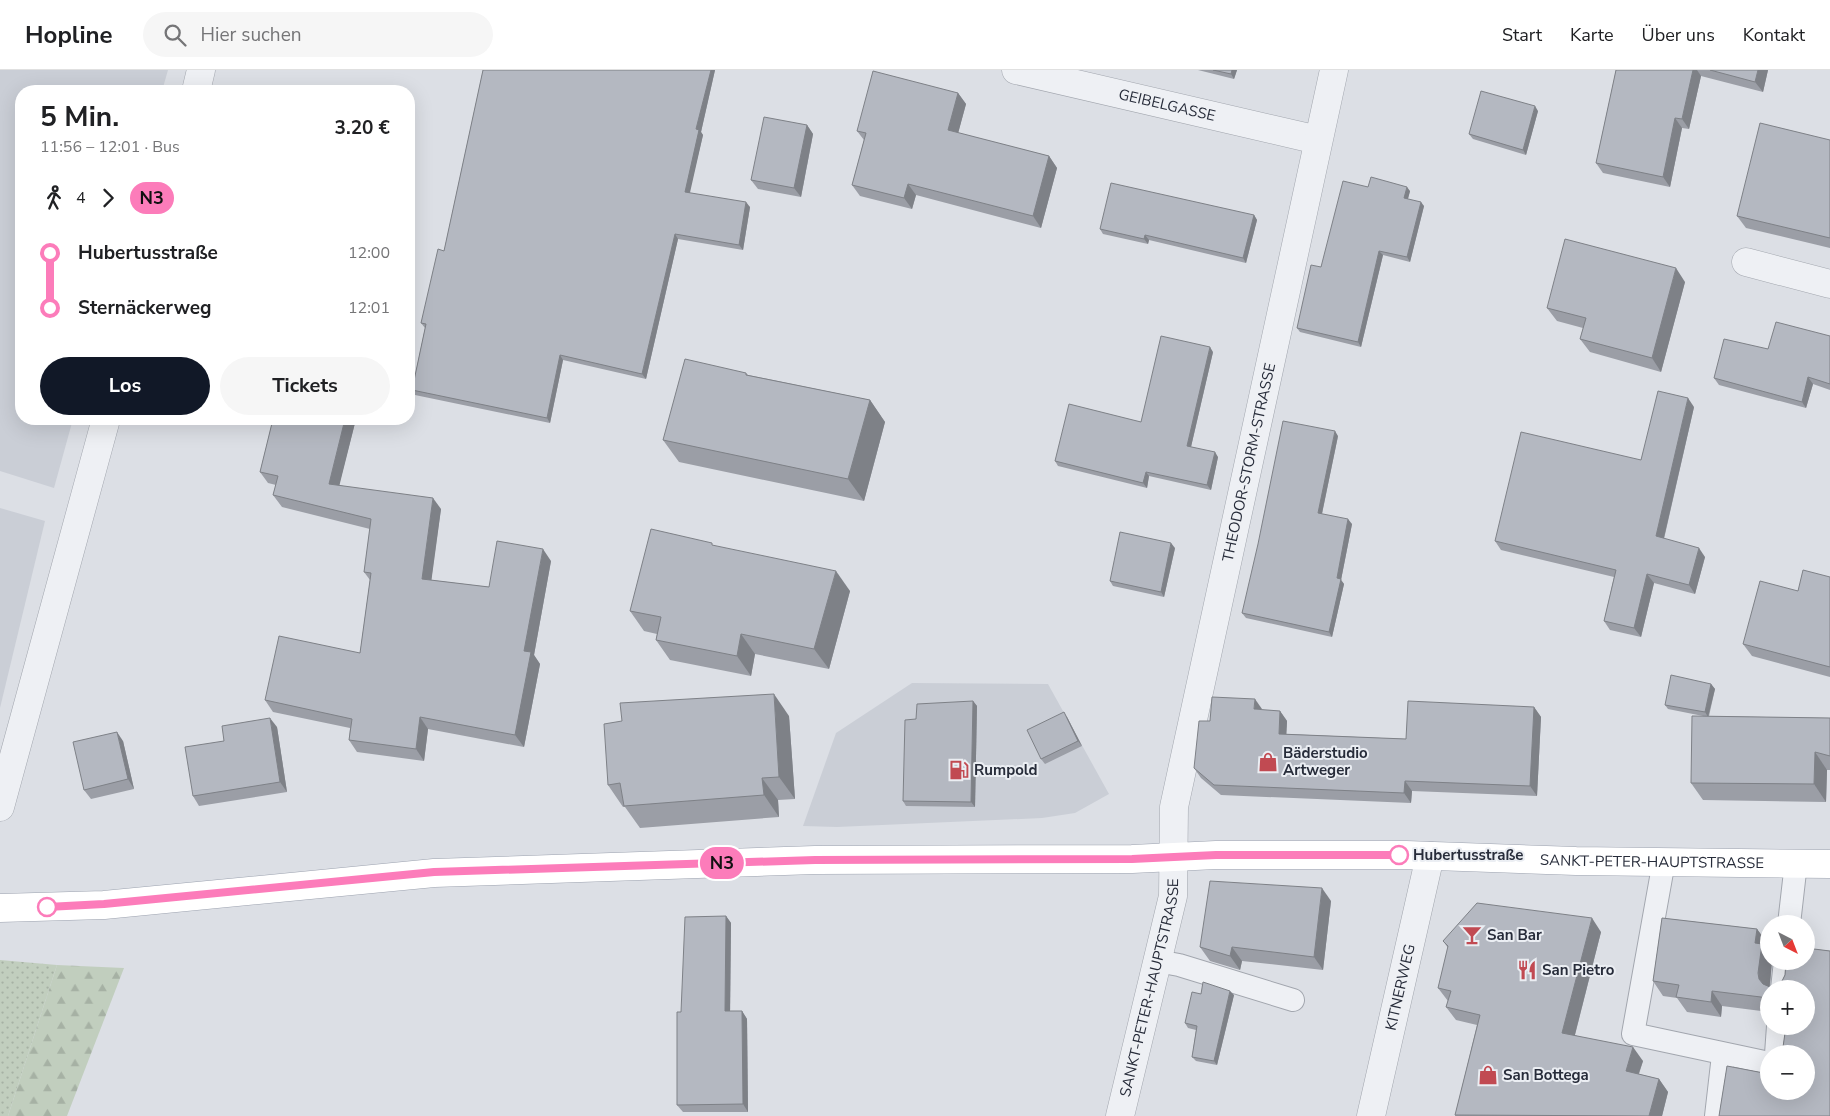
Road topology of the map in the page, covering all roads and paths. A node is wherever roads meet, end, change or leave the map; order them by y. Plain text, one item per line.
1 (202, 70) edge
2 (1016, 70) edge
3 (1334, 70) edge
4 (198, 85) edge
5 (1318, 140) junction
6 (1746, 262) dead end
7 (1830, 284) edge
8 (104, 425) edge
9 (0, 807) edge
10 (1173, 856) junction
11 (1430, 856) junction
12 (1664, 861) junction
13 (1796, 863) junction
14 (1830, 864) edge
15 (0, 908) edge
16 (1790, 915) edge
17 (1157, 961) junction
18 (1293, 1000) dead end
19 (1723, 1054) junction
20 (1760, 1061) edge
21 (1120, 1116) edge
22 (1371, 1116) edge
23 (1716, 1116) edge

1 - 4 street
2 - 5 street, GEIBELGASSE
3 - 5 street, THEODOR-STORM-STRASSE
5 - 10 street, THEODOR-STORM-STRASSE
6 - 7 street
8 - 9 street
10 - 11 main road, SANKT-PETER-HAUPTSTRASSE
10 - 15 main road, SANKT-PETER-HAUPTSTRASSE
10 - 17 street, SANKT-PETER-HAUPTSTRASSE
11 - 12 main road, SANKT-PETER-HAUPTSTRASSE
11 - 22 street, KITNERWEG
12 - 13 main road, SANKT-PETER-HAUPTSTRASSE
12 - 19 lane
13 - 14 main road, SANKT-PETER-HAUPTSTRASSE
13 - 16 lane
17 - 18 lane
17 - 21 street, SANKT-PETER-HAUPTSTRASSE
19 - 20 lane
19 - 23 lane

